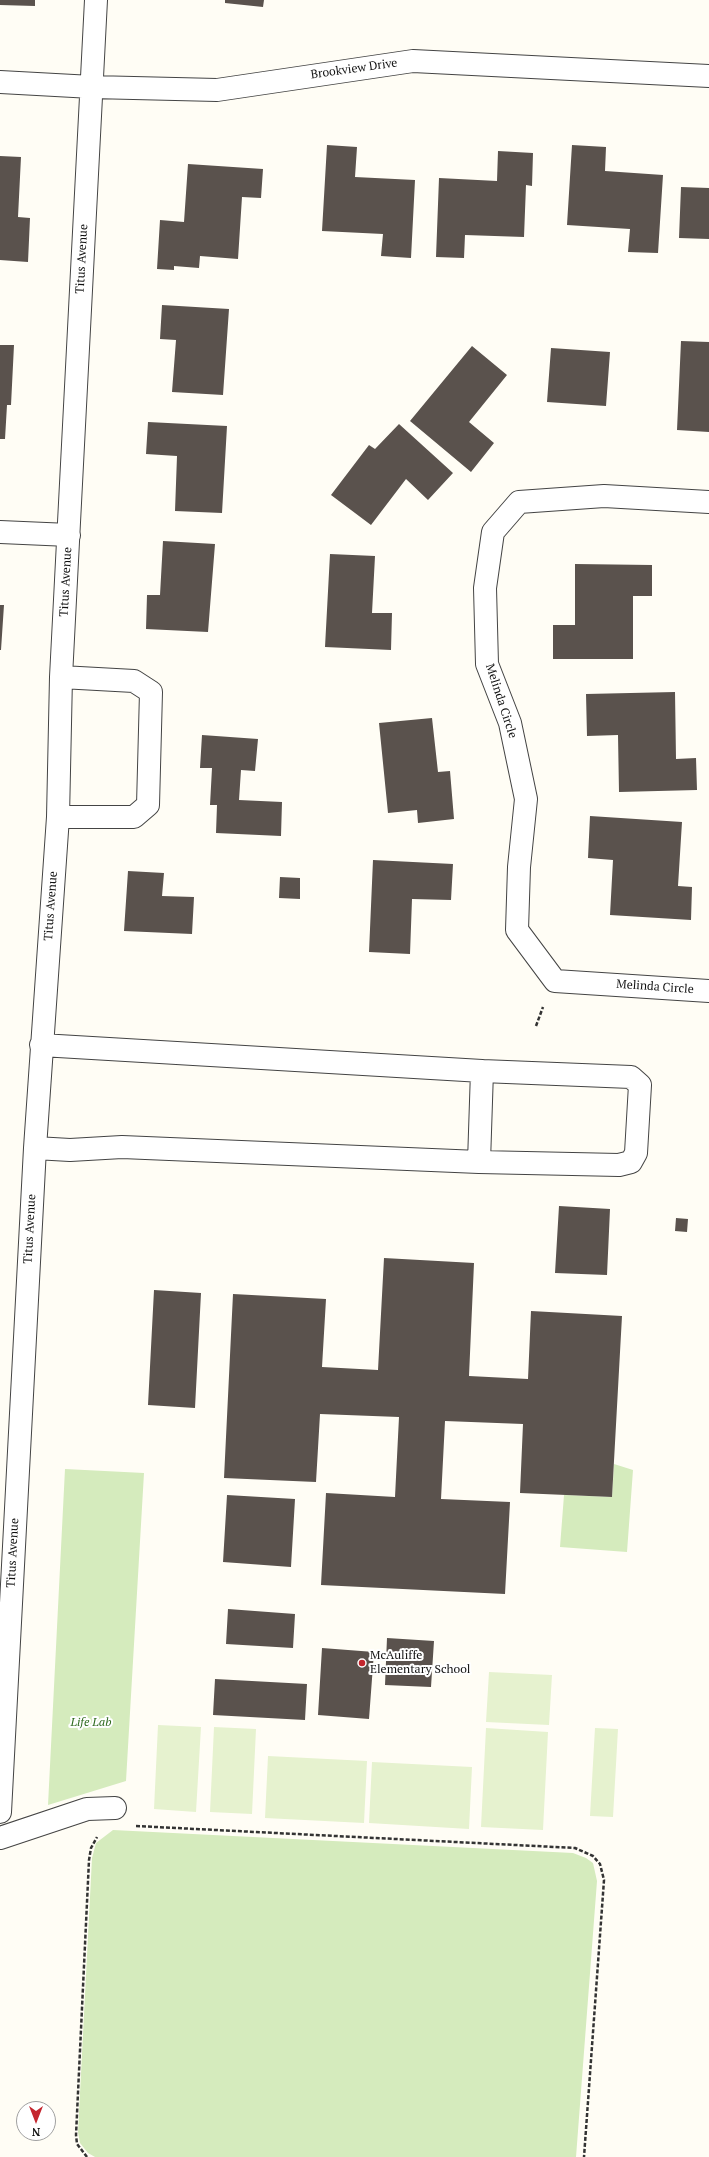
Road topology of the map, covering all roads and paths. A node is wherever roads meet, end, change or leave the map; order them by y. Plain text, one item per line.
1 (96, 0) edge
2 (709, 76) edge
3 (0, 82) edge
4 (92, 87) junction
5 (709, 502) edge
6 (0, 532) edge
7 (69, 535) junction
8 (60, 677) junction
9 (58, 817) junction
10 (709, 991) edge
11 (543, 1007) dead end
12 (536, 1026) dead end
13 (41, 1045) junction
14 (482, 1071) junction
15 (34, 1148) junction
16 (478, 1162) junction
17 (115, 1808) dead end
18 (0, 1812) edge
19 (134, 1826) dead end
20 (100, 1834) dead end
21 (0, 1838) edge
22 (87, 2157) edge
23 (584, 2157) edge

1 - 4 street, Titus Avenue
2 - 4 street, Brookview Drive
3 - 4 street, Brookview Drive
4 - 7 street, Titus Avenue
5 - 10 street, Melinda Circle
6 - 7 street
7 - 8 street, Titus Avenue
8 - 9 street, Titus Avenue
8 - 9 street
9 - 13 street, Titus Avenue
11 - 12 path
13 - 14 street
13 - 15 street, Titus Avenue
14 - 16 street
14 - 16 street
15 - 16 street
15 - 18 street, Titus Avenue
17 - 21 street
19 - 23 path
20 - 22 path

